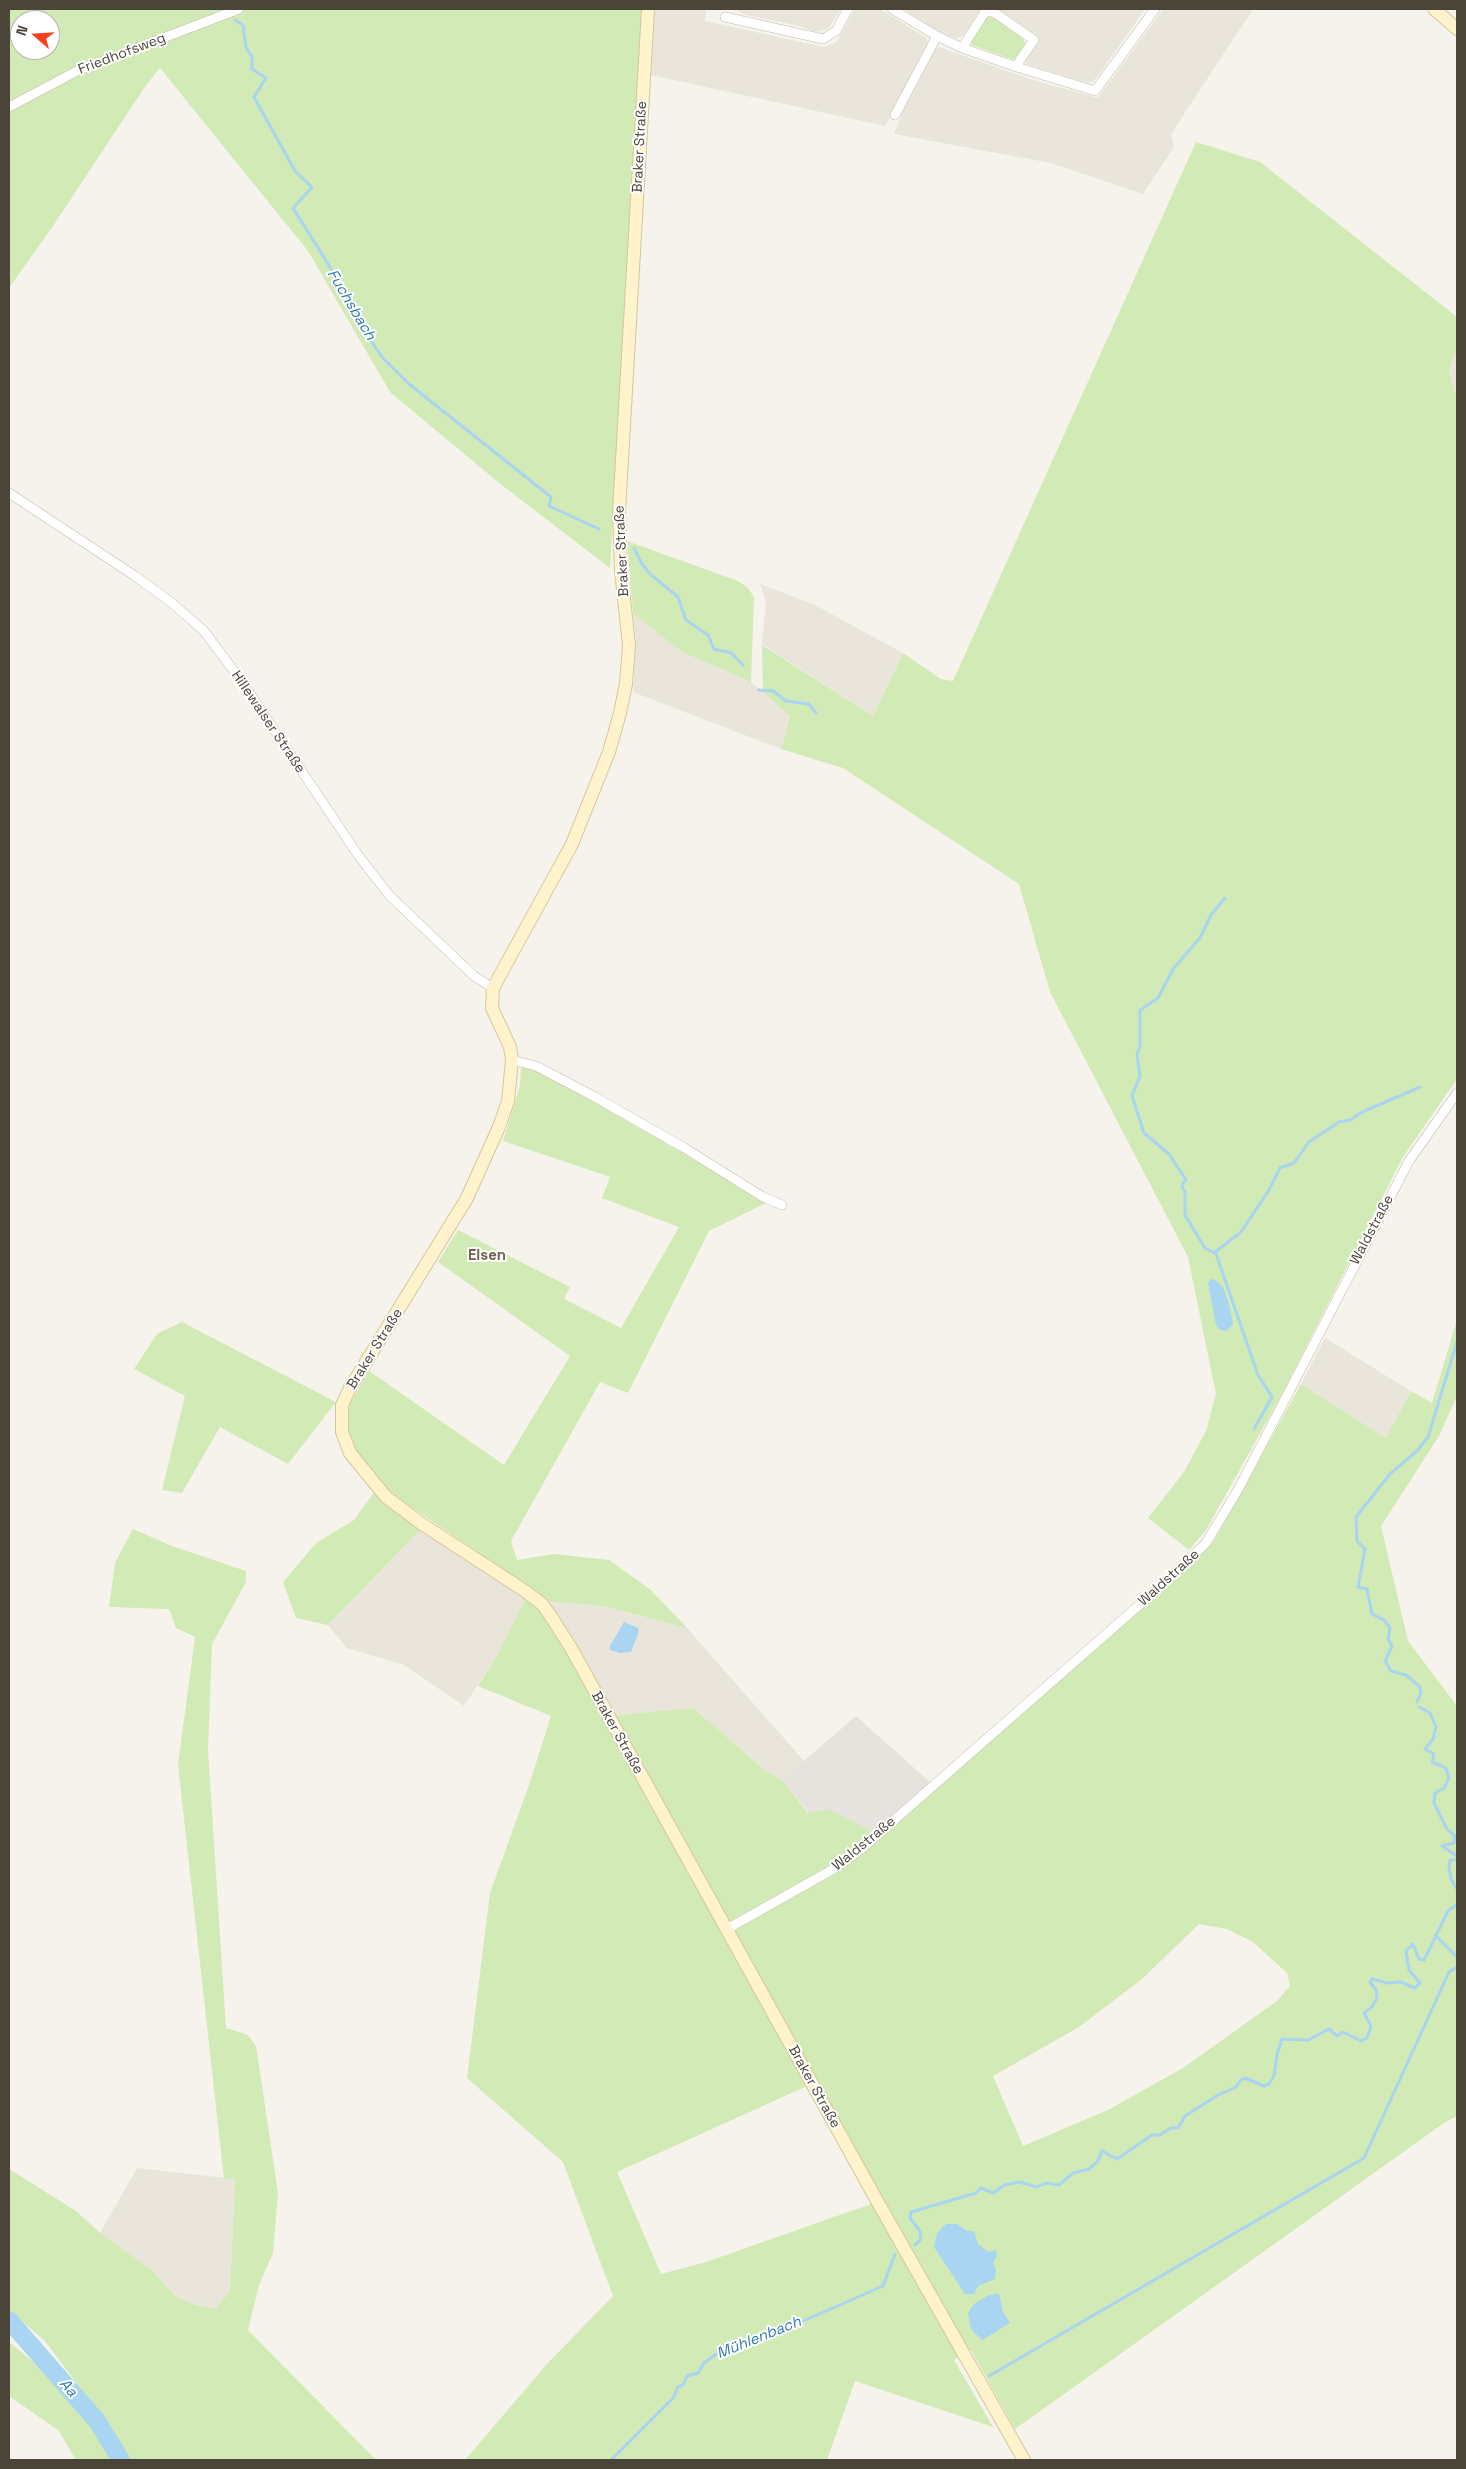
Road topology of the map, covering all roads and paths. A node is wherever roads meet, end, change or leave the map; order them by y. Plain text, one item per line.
1 (239, 9) edge
2 (648, 9) edge
3 (848, 9) edge
4 (892, 9) edge
5 (1155, 9) edge
6 (1434, 9) edge
7 (725, 17) dead end
8 (1457, 29) edge
9 (937, 36) junction
10 (962, 48) junction
11 (1017, 67) junction
12 (9, 107) edge
13 (895, 115) dead end
14 (9, 493) edge
15 (493, 988) junction
16 (512, 1060) junction
17 (1457, 1093) edge
18 (782, 1205) dead end
19 (727, 1930) junction
20 (1024, 2460) edge

1 - 12 street, Friedhofsweg
2 - 15 main road, Braker Straße
3 - 7 street
4 - 9 street
5 - 11 street
6 - 8 main road
9 - 10 street
9 - 13 street
10 - 11 street
10 - 11 street
14 - 15 street, Hillewalser Straße
15 - 16 main road, Braker Straße
16 - 18 street
16 - 19 main road, Braker Straße
17 - 19 street, Waldstraße
19 - 20 main road, Braker Straße

